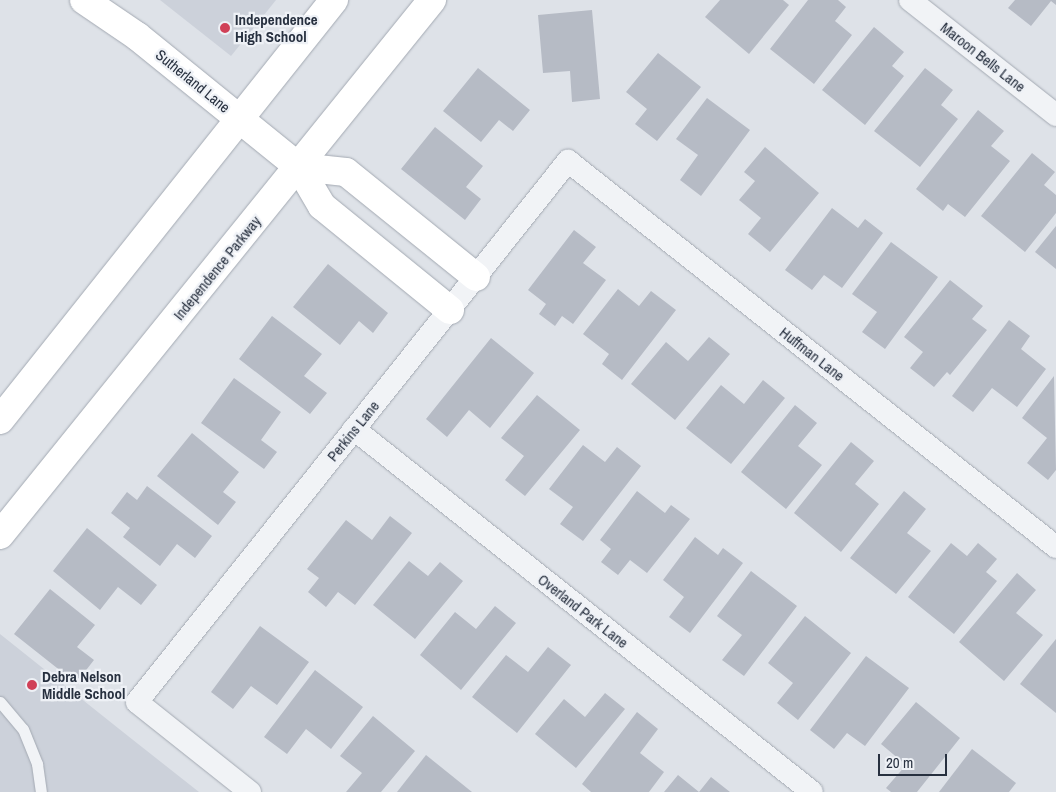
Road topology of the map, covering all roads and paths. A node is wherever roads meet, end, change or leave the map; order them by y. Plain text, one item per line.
1 (84, 0) edge
2 (334, 0) edge
3 (432, 0) edge
4 (910, 0) edge
5 (1056, 114) edge
6 (240, 119) junction
7 (568, 160) joint
8 (299, 167) junction
9 (476, 277) junction
10 (450, 310) junction
11 (0, 420) edge
12 (354, 429) junction
13 (0, 536) edge
14 (1056, 547) edge
15 (0, 702) edge
16 (41, 792) edge
17 (250, 792) edge
18 (812, 792) edge

1 - 6 main road, Sutherland Lane
2 - 6 main road
3 - 8 main road, Independence Parkway
4 - 5 street, Maroon Bells Lane
6 - 8 main road, Sutherland Lane
6 - 11 main road
7 - 9 street, Perkins Lane
7 - 14 street, Huffman Lane
8 - 9 main road
8 - 10 main road, Sutherland Lane
8 - 13 main road, Independence Parkway
9 - 10 street, Perkins Lane
10 - 12 street, Perkins Lane
12 - 17 street, Perkins Lane
12 - 18 street, Overland Park Lane
15 - 16 lane

